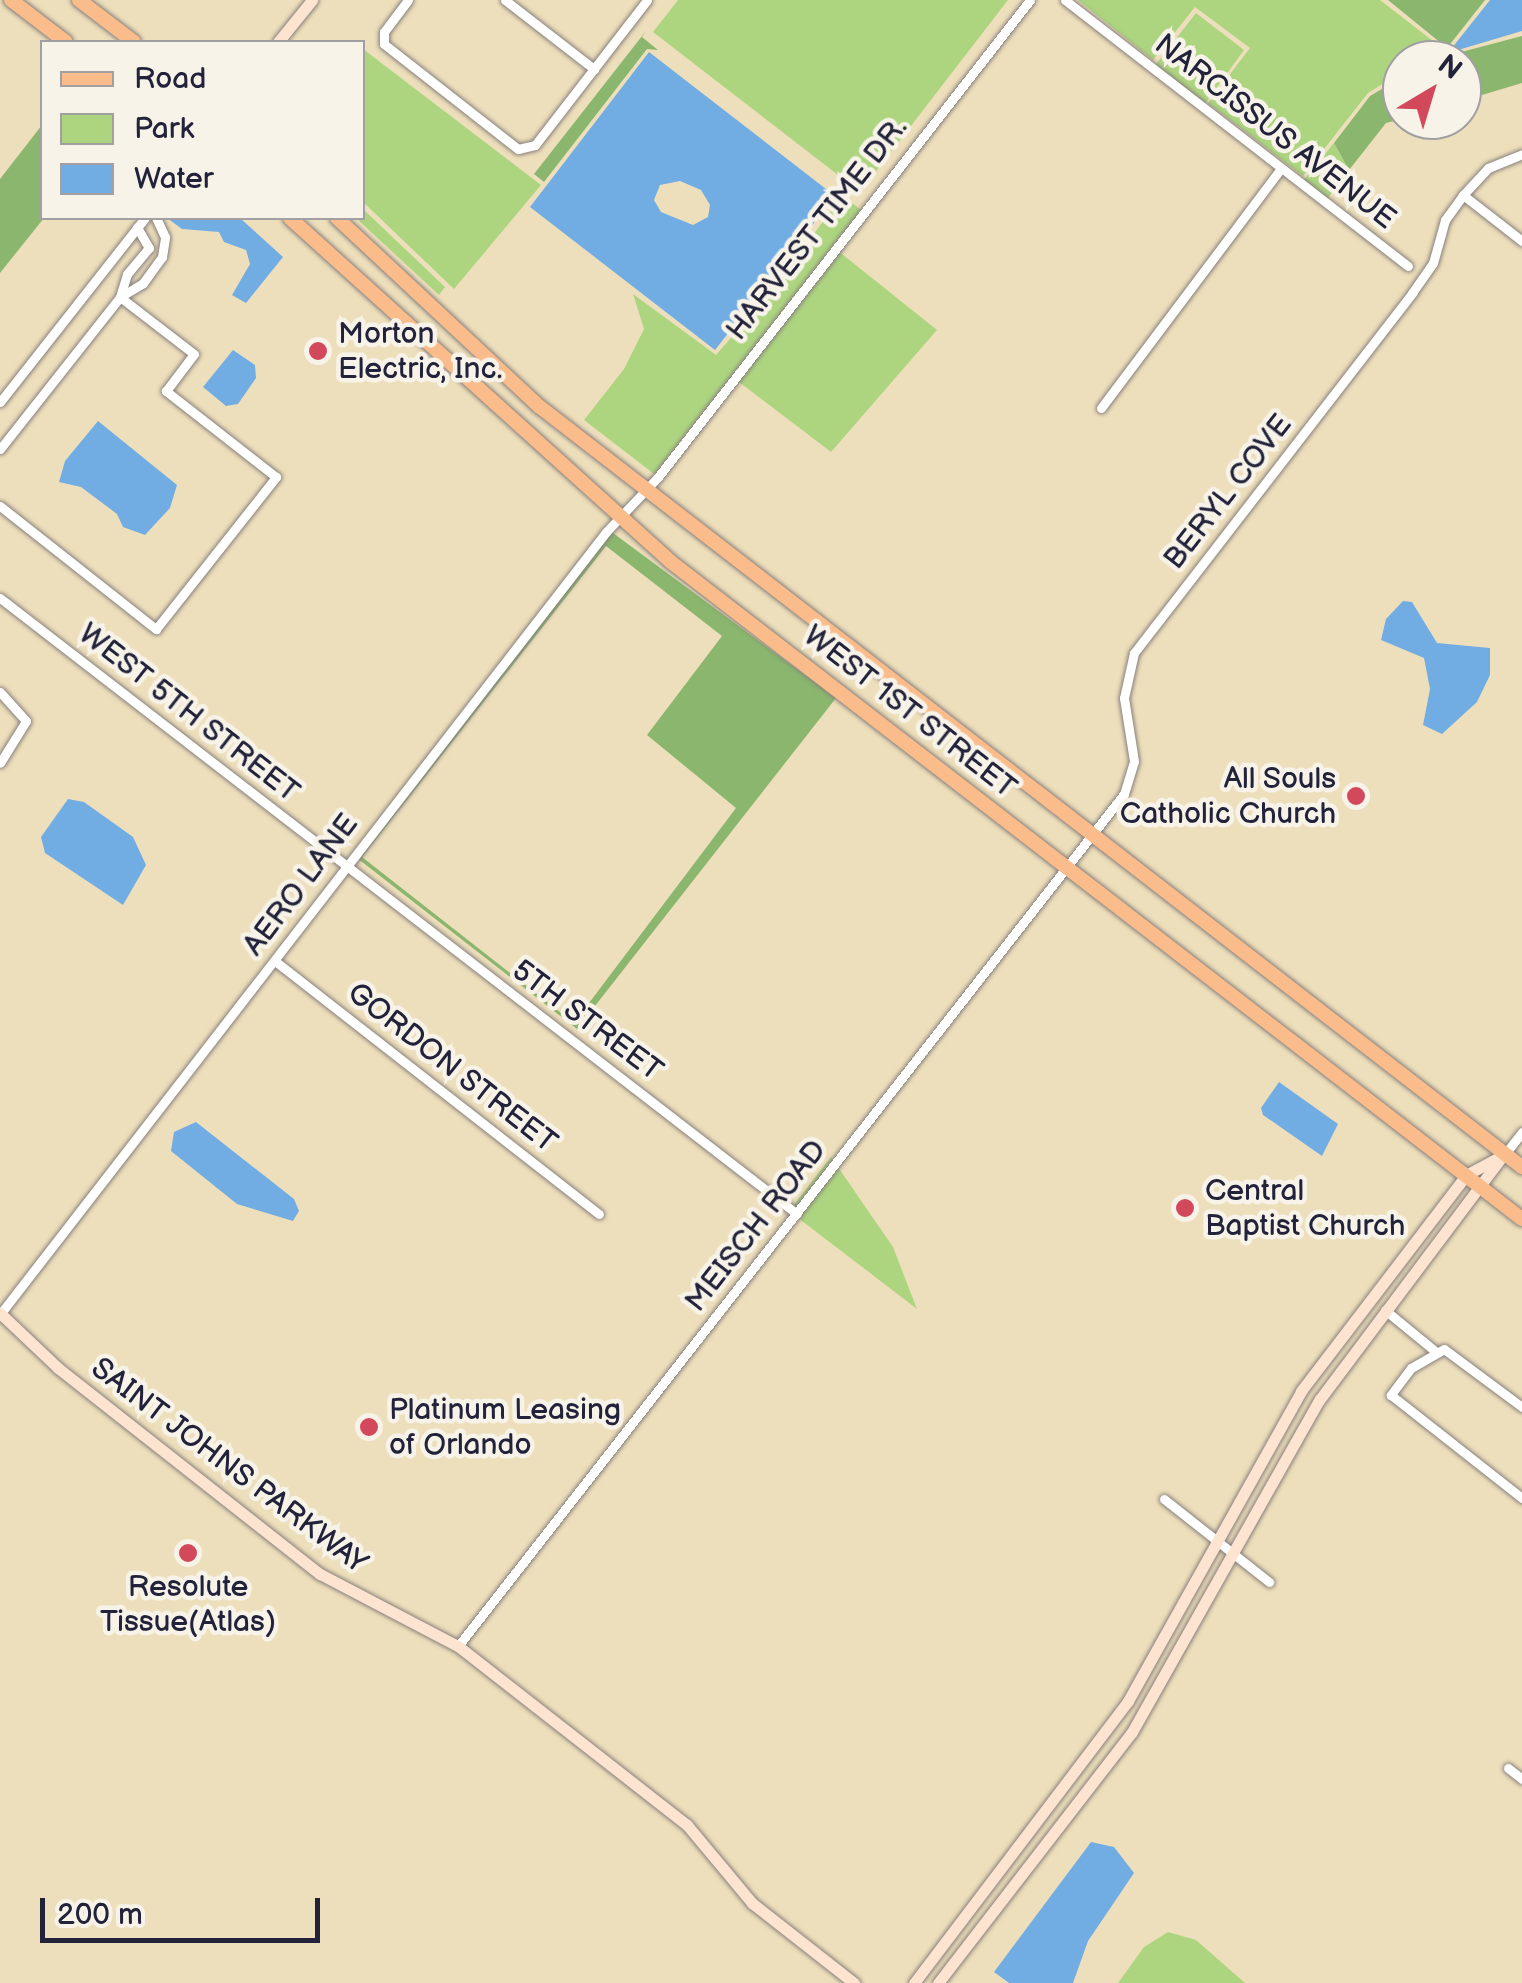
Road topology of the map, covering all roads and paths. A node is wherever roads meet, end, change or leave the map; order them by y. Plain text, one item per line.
1 (11, 0) edge
2 (79, 0) edge
3 (312, 0) edge
4 (408, 0) edge
5 (505, 0) edge
6 (647, 0) edge
7 (1030, 0) edge
8 (1065, 0) edge
9 (63, 40) edge
10 (131, 40) edge
11 (280, 40) edge
12 (594, 69) junction
13 (1522, 154) edge
14 (1281, 168) junction
15 (1464, 195) junction
16 (143, 220) edge
17 (157, 220) edge
18 (292, 220) edge
19 (339, 220) edge
20 (137, 227) junction
21 (1522, 240) edge
22 (1408, 266) dead end
23 (120, 297) junction
24 (0, 401) edge
25 (1100, 408) dead end
26 (0, 449) edge
27 (646, 491) junction
28 (0, 506) edge
29 (619, 518) junction
30 (0, 598) edge
31 (0, 692) edge
32 (0, 763) edge
33 (1090, 835) junction
34 (1063, 865) junction
35 (347, 867) junction
36 (274, 961) junction
37 (1522, 1132) edge
38 (1505, 1154) junction
39 (1522, 1167) edge
40 (1466, 1175) junction
41 (1480, 1186) junction
42 (600, 1214) dead end
43 (797, 1214) junction
44 (1522, 1219) edge
45 (1385, 1310) junction
46 (0, 1313) edge
47 (1434, 1351) junction
48 (1522, 1407) edge
49 (1522, 1498) edge
50 (1164, 1499) dead end
51 (1218, 1542) junction
52 (1234, 1554) junction
53 (1269, 1582) dead end
54 (458, 1646) junction
55 (1508, 1768) dead end
56 (1522, 1779) edge
57 (1044, 1816) junction
58 (1008, 1893) junction
59 (854, 1983) edge
60 (914, 1983) edge
61 (938, 1983) edge

1 - 9 main road
2 - 10 main road
3 - 11 main road
4 - 12 street
5 - 12 street
6 - 12 street
7 - 27 street, HARVEST TIME DR.
8 - 14 street, NARCISSUS AVENUE
13 - 15 street, BERYL COVE
14 - 22 street, NARCISSUS AVENUE
14 - 25 street
15 - 21 street
15 - 33 street, BERYL COVE
16 - 20 street
17 - 23 street
18 - 29 main road, WEST 1ST STREET
19 - 27 main road, WEST 1ST STREET
20 - 23 street
20 - 24 street
23 - 26 street
23 - 28 street
27 - 29 street, AERO LANE
27 - 33 main road, WEST 1ST STREET
29 - 34 main road, WEST 1ST STREET
29 - 35 street, AERO LANE
30 - 35 street, WEST 5TH STREET
31 - 32 street
33 - 34 street, MEISCH ROAD
33 - 38 main road, WEST 1ST STREET
34 - 40 main road, WEST 1ST STREET
34 - 43 street, MEISCH ROAD
35 - 36 street, AERO LANE
35 - 43 street, 5TH STREET
36 - 42 street, GORDON STREET
36 - 46 street, AERO LANE
37 - 38 street
38 - 39 main road, WEST 1ST STREET
38 - 40 main road
38 - 41 main road
40 - 41 main road, WEST 1ST STREET
40 - 51 main road
41 - 44 main road, WEST 1ST STREET
41 - 45 main road
43 - 54 street, MEISCH ROAD
45 - 47 street
45 - 52 main road
46 - 54 main road, SAINT JOHNS PARKWAY
47 - 48 street
47 - 49 street
50 - 51 street
51 - 52 street
51 - 57 main road
52 - 53 street
52 - 58 main road
54 - 59 main road, SAINT JOHNS PARKWAY
55 - 56 street
57 - 58 main road
57 - 60 main road
58 - 61 main road

